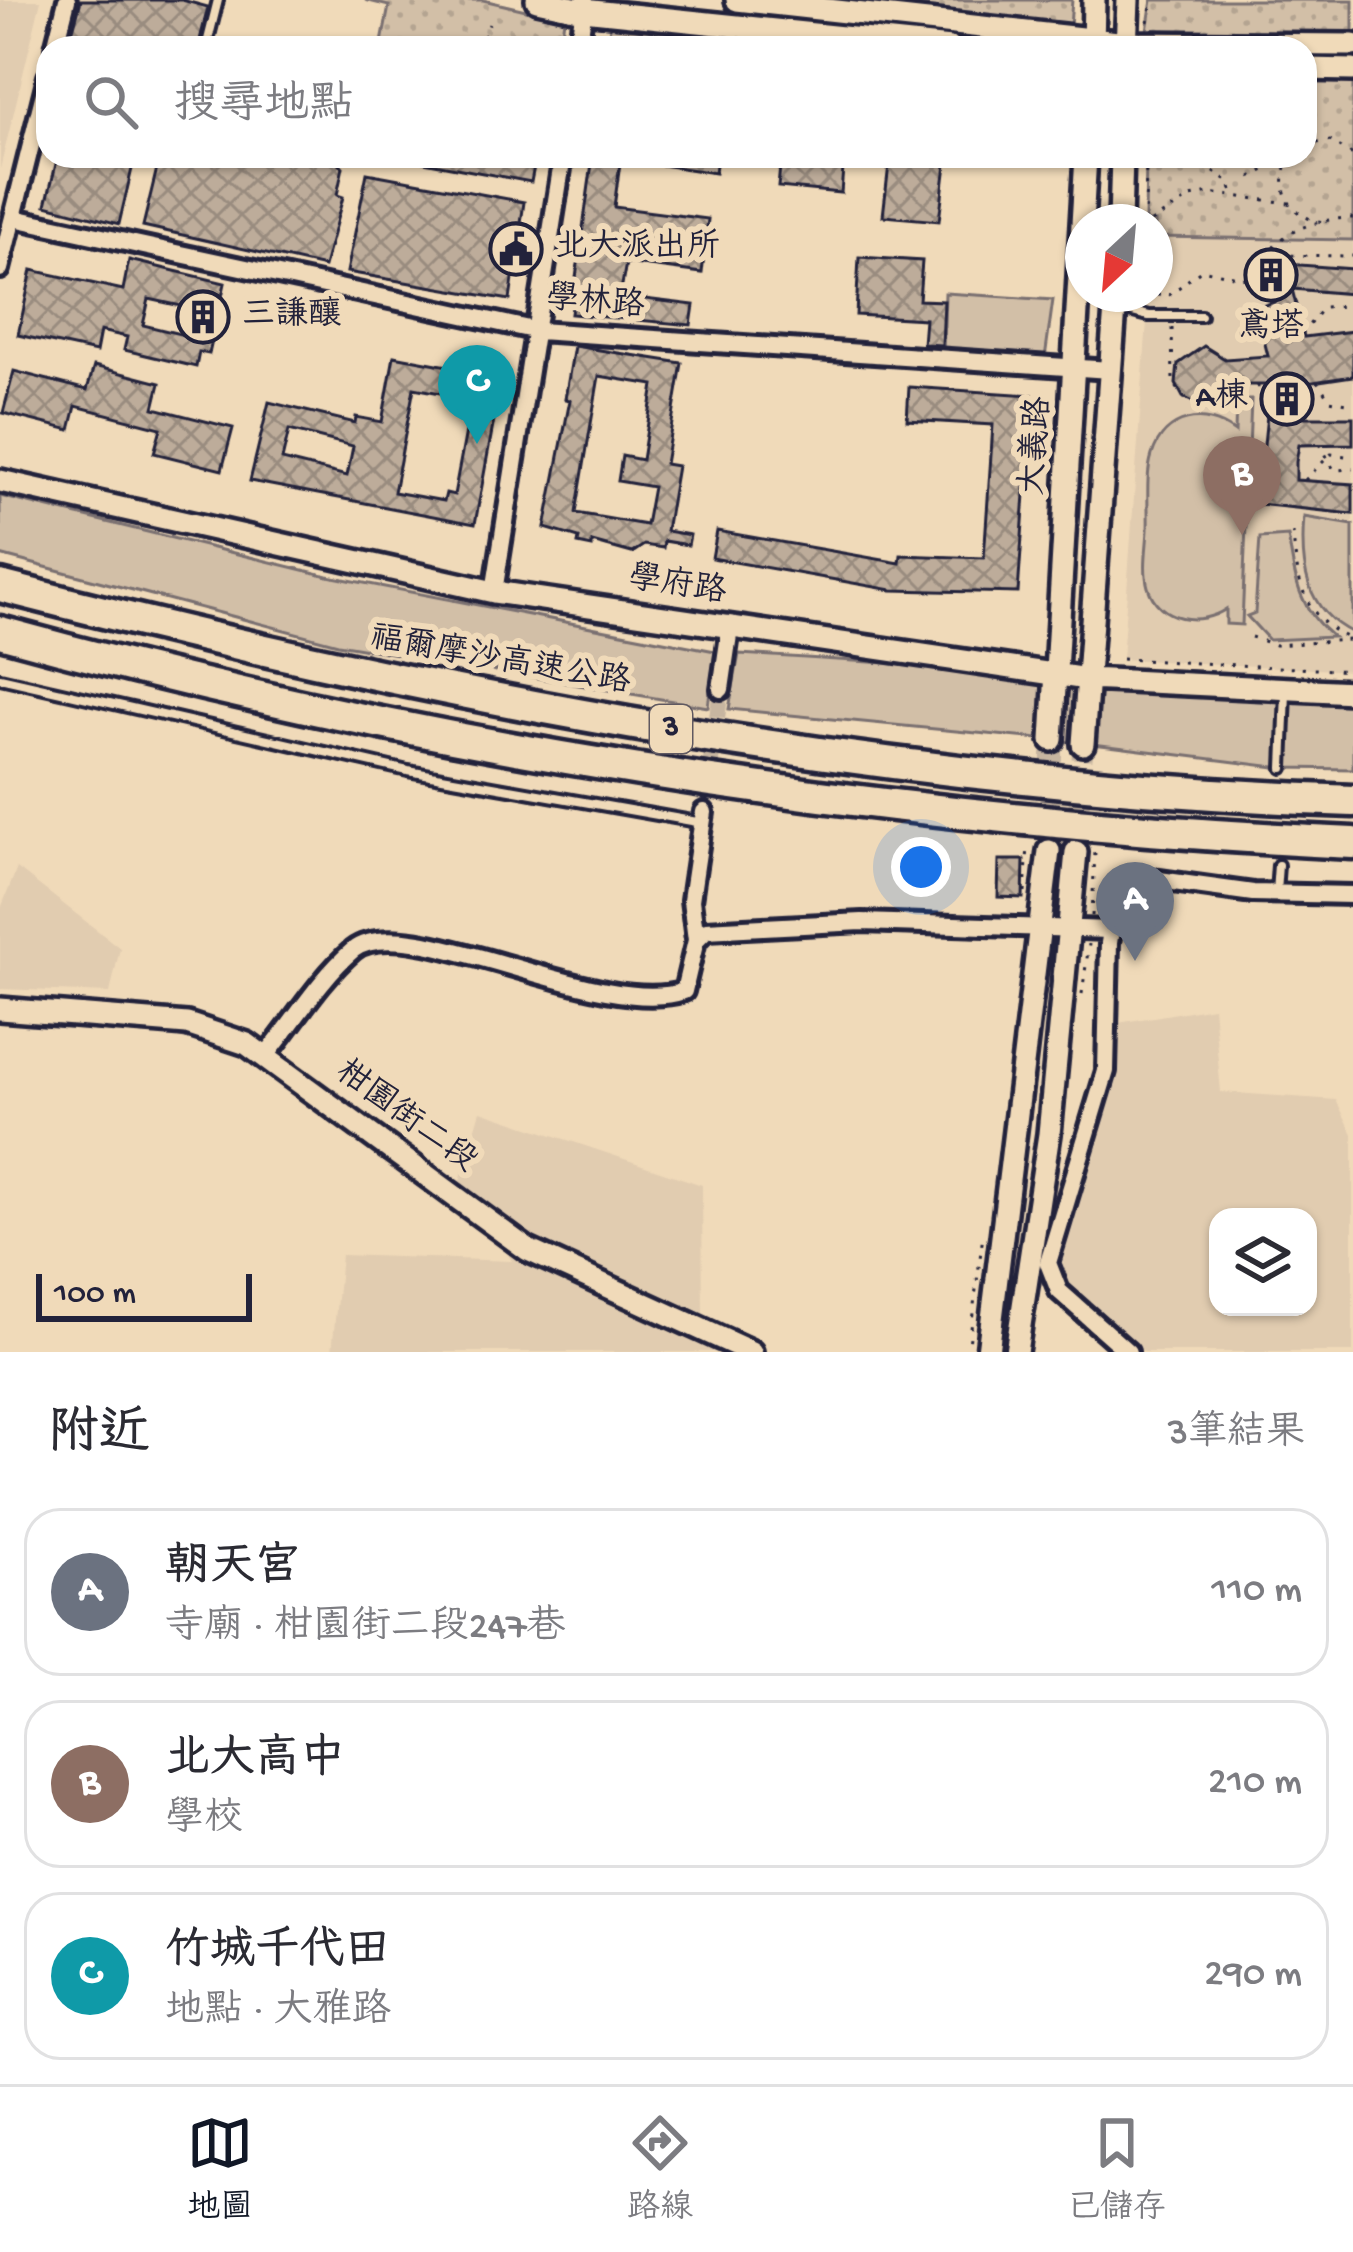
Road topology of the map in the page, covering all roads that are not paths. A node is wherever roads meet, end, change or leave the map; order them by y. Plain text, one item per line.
1 (67, 0) edge
2 (218, 0) edge
3 (537, 0) edge
4 (737, 0) edge
5 (1094, 0) edge
6 (1128, 0) edge
7 (584, 5) edge
8 (58, 36) edge
9 (209, 36) edge
10 (580, 36) edge
11 (848, 36) edge
12 (1028, 36) edge
13 (1093, 36) edge
14 (1133, 36) edge
15 (1317, 46) edge
16 (1353, 46) edge
17 (1317, 69) edge
18 (1353, 70) edge
19 (36, 127) edge
20 (561, 168) edge
21 (1085, 168) edge
22 (1122, 168) edge
23 (1121, 204) edge
24 (14, 218) junction
25 (0, 269) edge
26 (1115, 312) edge
27 (1140, 312) edge
28 (1201, 316) dead end
29 (538, 331) junction
30 (1076, 369) junction
31 (1110, 370) junction
32 (0, 481) edge
33 (0, 586) edge
34 (494, 592) junction
35 (730, 628) junction
36 (0, 632) edge
37 (1056, 676) junction
38 (0, 679) edge
39 (1087, 680) junction
40 (721, 688) tunnel mouth
41 (1286, 689) junction
42 (1353, 692) edge
43 (1052, 740) tunnel mouth
44 (1083, 744) tunnel mouth
45 (1283, 769) dead end
46 (1353, 801) edge
47 (703, 818) joint
48 (1353, 843) edge
49 (1049, 851) tunnel mouth
50 (1076, 852) tunnel mouth
51 (1277, 865) dead end
52 (1276, 893) junction
53 (1353, 895) edge
54 (1042, 929) junction
55 (1069, 930) junction
56 (1110, 931) junction
57 (696, 940) junction
58 (0, 1009) edge
59 (265, 1057) junction
60 (744, 1351) edge
61 (988, 1352) edge
62 (1016, 1352) edge
63 (1128, 1352) edge

1 - 8 street
2 - 9 lane
3 - 7 street
4 - 12 street
5 - 13 street
6 - 14 street
7 - 10 street
7 - 11 street
15 - 16 street
17 - 18 street
19 - 24 street
20 - 29 street
21 - 30 street, 大義路
22 - 23 street
24 - 25 street
24 - 29 street, 學林路
26 - 31 street, 大義路
27 - 28 lane
29 - 30 street, 學林路
29 - 34 street
30 - 31 street, 學林路
30 - 37 street, 大義路
31 - 39 street, 大義路
32 - 34 street, 學府路
33 - 46 highway, 福爾摩沙高速公路 / 3
34 - 35 street, 學府路
35 - 37 street, 學府路
35 - 40 street
36 - 48 highway, 3
37 - 39 street, 學府路
37 - 43 street, 大義路
38 - 47 lane
39 - 41 street, 學府路
39 - 44 street, 大義路
41 - 42 street, 學府路
41 - 45 lane
47 - 57 street
49 - 54 street
50 - 55 street
51 - 52 lane
52 - 53 street
52 - 56 street
54 - 55 street
54 - 57 street
54 - 61 street
55 - 56 street
55 - 62 street
56 - 63 street
57 - 59 street
58 - 59 street, 柑園街二段
59 - 60 street, 柑園街二段

